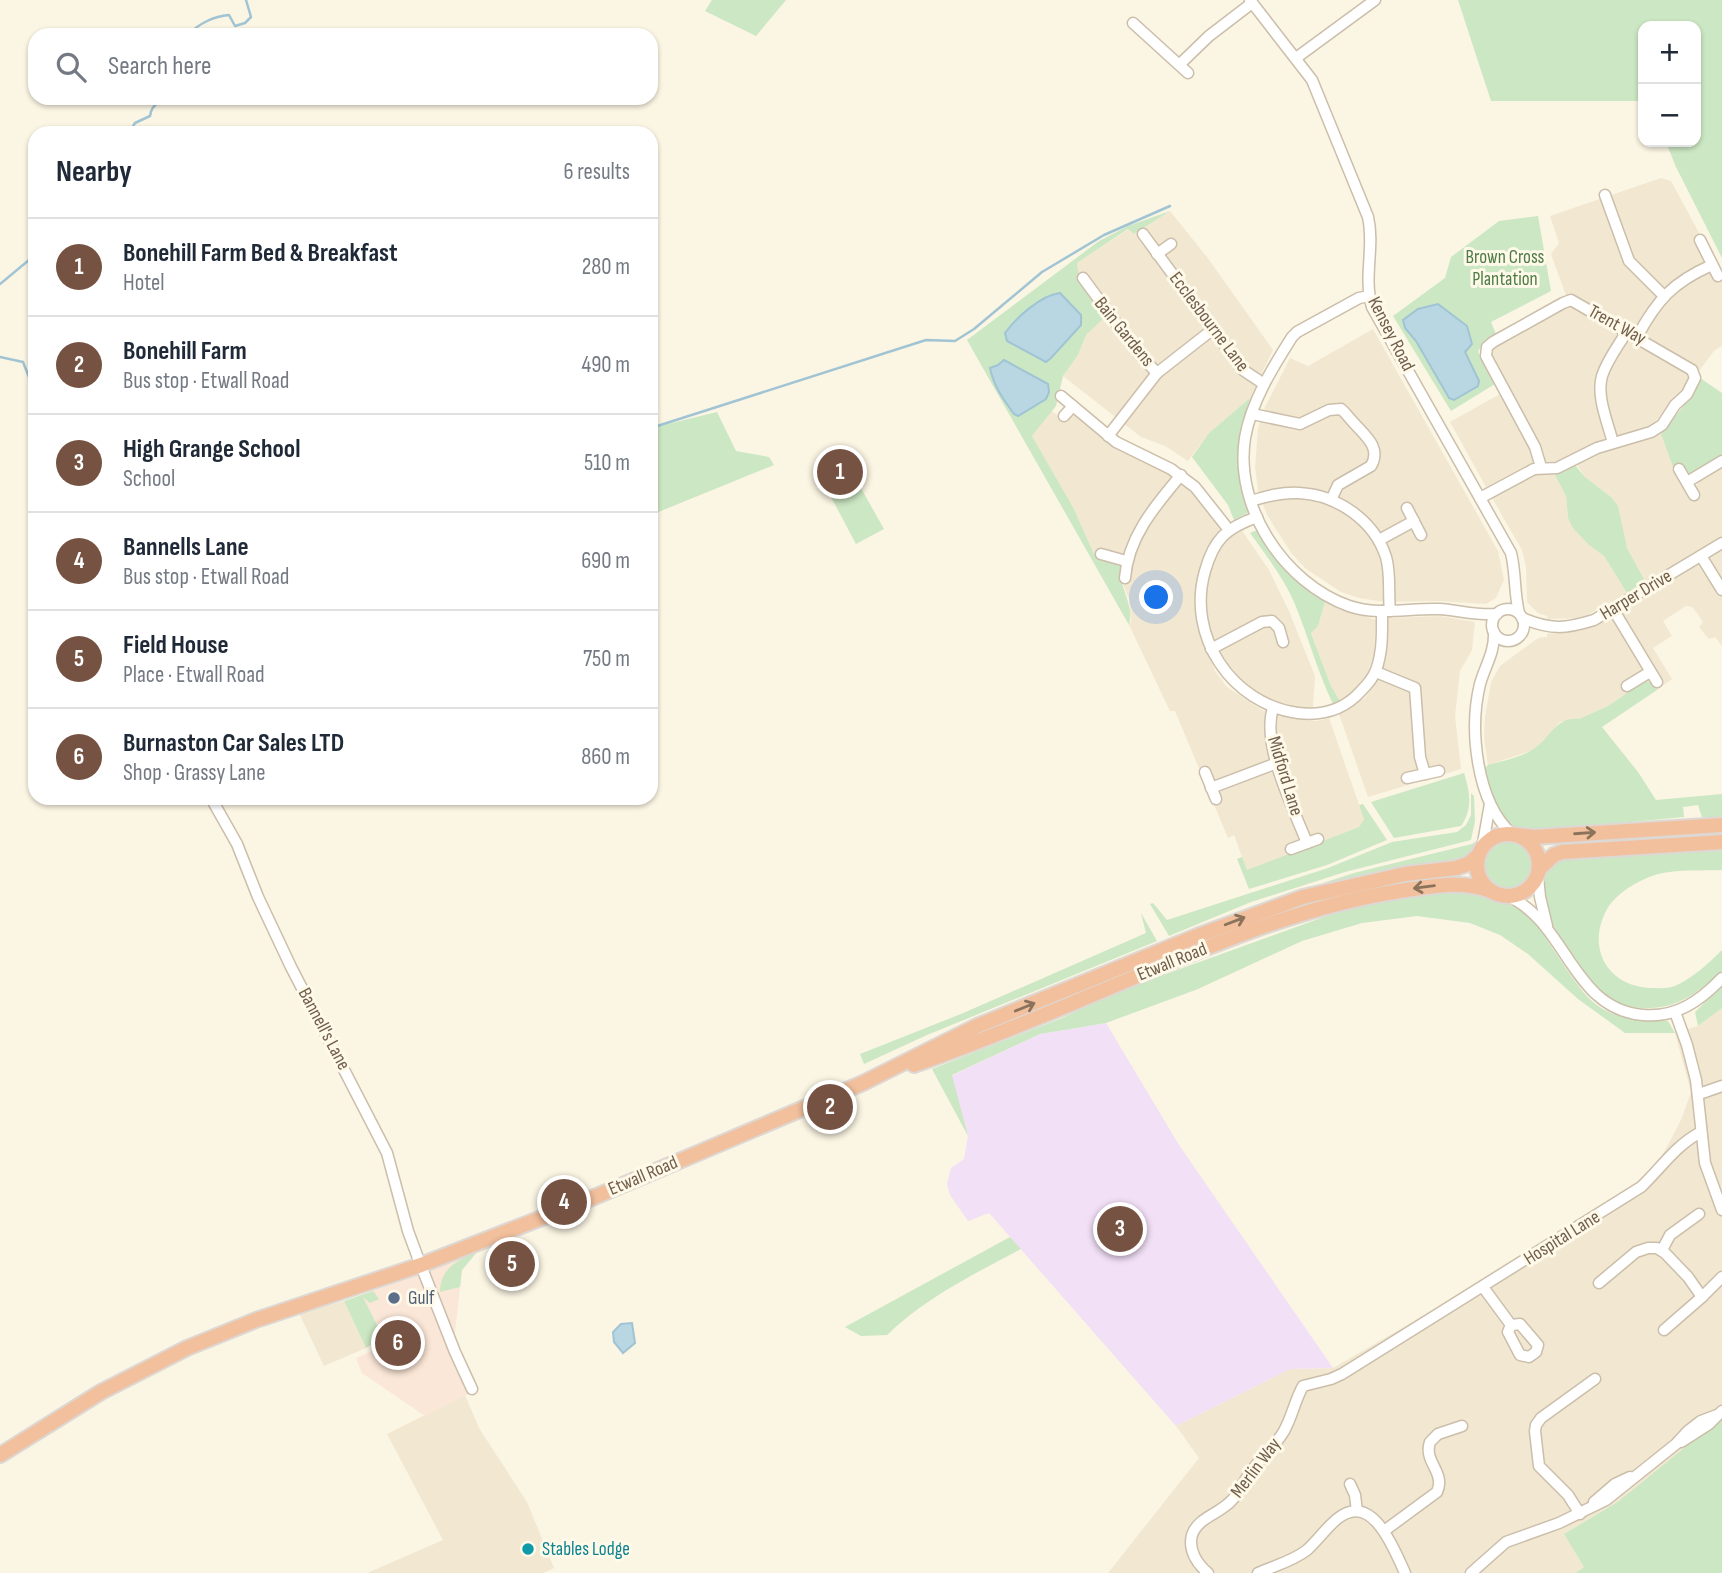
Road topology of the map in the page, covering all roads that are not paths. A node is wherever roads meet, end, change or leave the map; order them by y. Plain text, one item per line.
1 (1376, 0) edge
2 (1251, 1) edge
3 (1133, 23) dead end
4 (1296, 58) junction
5 (1180, 64) junction
6 (1188, 73) dead end
7 (1605, 195) dead end
8 (1143, 234) dead end
9 (1700, 240) dead end
10 (1171, 244) dead end
11 (1157, 254) junction
12 (1712, 265) junction
13 (1718, 276) dead end
14 (1083, 278) dead end
15 (1091, 290) junction
16 (1663, 295) junction
17 (1369, 296) junction
18 (1080, 297) dead end
19 (1212, 330) junction
20 (1627, 331) junction
21 (1637, 337) junction
22 (1157, 373) junction
23 (1264, 384) junction
24 (1061, 396) dead end
25 (1073, 406) junction
26 (1252, 414) junction
27 (1064, 416) dead end
28 (1108, 436) junction
29 (1613, 443) junction
30 (1722, 461) edge
31 (1541, 467) junction
32 (1679, 469) dead end
33 (1181, 475) junction
34 (1687, 482) junction
35 (1694, 495) dead end
36 (1480, 498) junction
37 (1331, 500) junction
38 (1251, 501) junction
39 (1407, 508) dead end
40 (1257, 517) junction
41 (1414, 521) junction
42 (1229, 530) junction
43 (1421, 535) dead end
44 (1379, 540) junction
45 (1722, 543) edge
46 (1101, 554) dead end
47 (1701, 556) junction
48 (1126, 561) junction
49 (1125, 578) dead end
50 (1722, 590) edge
51 (1514, 592) junction
52 (1613, 609) junction
53 (1386, 611) junction
54 (1499, 613) junction
55 (1475, 615) junction
56 (1521, 616) junction
57 (1544, 627) junction
58 (1493, 630) junction
59 (1515, 638) junction
60 (1283, 642) dead end
61 (1211, 649) junction
62 (1491, 656) junction
63 (1376, 672) junction
64 (1650, 672) junction
65 (1657, 682) dead end
66 (1627, 686) dead end
67 (1273, 708) junction
68 (1277, 763) junction
69 (1439, 771) dead end
70 (1205, 772) dead end
71 (1425, 774) junction
72 (1407, 779) dead end
73 (1211, 788) junction
74 (1216, 799) dead end
75 (1490, 804) junction
76 (215, 805) edge
77 (1722, 825) edge
78 (1515, 835) junction
79 (1318, 839) dead end
80 (1722, 842) edge
81 (1307, 843) junction
82 (1291, 849) dead end
83 (1480, 852) junction
84 (1539, 872) junction
85 (1491, 891) junction
86 (1507, 897) junction
87 (1548, 930) junction
88 (1722, 978) edge
89 (1675, 1012) junction
90 (863, 1083) junction
91 (1722, 1086) edge
92 (1699, 1094) junction
93 (1700, 1132) junction
94 (1722, 1210) edge
95 (1699, 1214) dead end
96 (1662, 1250) junction
97 (421, 1265) junction
98 (1722, 1277) edge
99 (1599, 1283) dead end
100 (1483, 1287) junction
101 (1703, 1297) junction
102 (1511, 1325) dead end
103 (1664, 1330) dead end
104 (1595, 1379) dead end
105 (1303, 1386) joint
106 (472, 1389) dead end
107 (1719, 1413) edge
108 (1462, 1426) dead end
109 (0, 1455) edge
110 (1350, 1484) dead end
111 (1357, 1511) junction
112 (1585, 1511) junction
113 (1384, 1531) junction
114 (1208, 1573) edge
115 (1258, 1573) edge
116 (1405, 1573) edge
117 (1471, 1573) edge

1 - 4 street
2 - 4 street, Kensey Road
2 - 5 street
3 - 5 street
4 - 17 street, Kensey Road
5 - 6 street
7 - 16 street
8 - 11 street, Ecclesbourne Lane
9 - 12 street
10 - 11 street, Ecclesbourne Lane
11 - 19 street, Ecclesbourne Lane
12 - 13 street
12 - 16 street
14 - 15 street, Bain Gardens
15 - 18 street, Bain Gardens
15 - 22 street, Bain Gardens
16 - 21 street
17 - 23 street
17 - 36 street, Kensey Road
19 - 22 street
19 - 23 street, Ecclesbourne Lane
20 - 21 street, Trent Way
20 - 29 street
20 - 31 street, Trent Way
21 - 29 street, Trent Way
22 - 28 street
23 - 26 street
24 - 25 street
25 - 27 street
25 - 28 street
26 - 37 street
26 - 38 street
28 - 33 street
29 - 31 street, Trent Way
30 - 34 street
31 - 36 street, Trent Way
32 - 34 street
33 - 42 street
33 - 48 street
34 - 35 street
36 - 51 street, Kensey Road
37 - 38 street
37 - 44 street
38 - 40 street
39 - 41 street
40 - 42 street
40 - 53 street
41 - 43 street
41 - 44 street
42 - 61 street
44 - 53 street
45 - 47 street, Harper Drive
46 - 48 street
47 - 50 street
47 - 52 street, Harper Drive
48 - 49 street
51 - 54 street
51 - 56 street, Kensey Road
52 - 57 street, Harper Drive
52 - 64 street
53 - 55 street
53 - 63 street
54 - 55 street
54 - 56 street
54 - 58 street
55 - 58 street
56 - 57 street, Harper Drive
56 - 59 street
57 - 59 street, Harper Drive
58 - 59 street
58 - 62 street
59 - 62 street
60 - 61 street
61 - 67 street
62 - 75 street
63 - 67 street
63 - 71 street
64 - 65 street
64 - 66 street
67 - 68 street, Midford Lane
68 - 73 street
68 - 81 street, Midford Lane
69 - 71 street
70 - 73 street
71 - 72 street
73 - 74 street
75 - 78 street
75 - 83 street
76 - 97 street, Bannell's Lane
78 -> 77 highway
78 - 83 highway
78 - 84 highway
79 - 81 street, Midford Lane
80 - 84 highway
81 - 82 street, Midford Lane
83 - 85 highway
90 -> 83 highway, Etwall Road
84 - 86 highway
84 - 87 street
85 - 86 highway
85 -> 90 highway, Etwall Road
86 - 87 street
87 - 89 street
88 - 89 street
89 - 92 street
90 - 97 highway, Etwall Road
91 - 92 street
92 - 93 street
93 - 94 street
93 - 100 street, Hospital Lane
95 - 96 street
96 - 99 street
96 - 101 street
97 - 106 street, Bannell's Lane
97 - 109 highway, Etwall Road
98 - 101 street
100 - 102 street
100 - 105 street, Hospital Lane
101 - 103 street
104 - 112 street
105 - 114 street, Merlin Way
107 - 112 street
108 - 113 street
110 - 111 street
111 - 113 street
111 - 115 street
112 - 117 street
113 - 116 street

